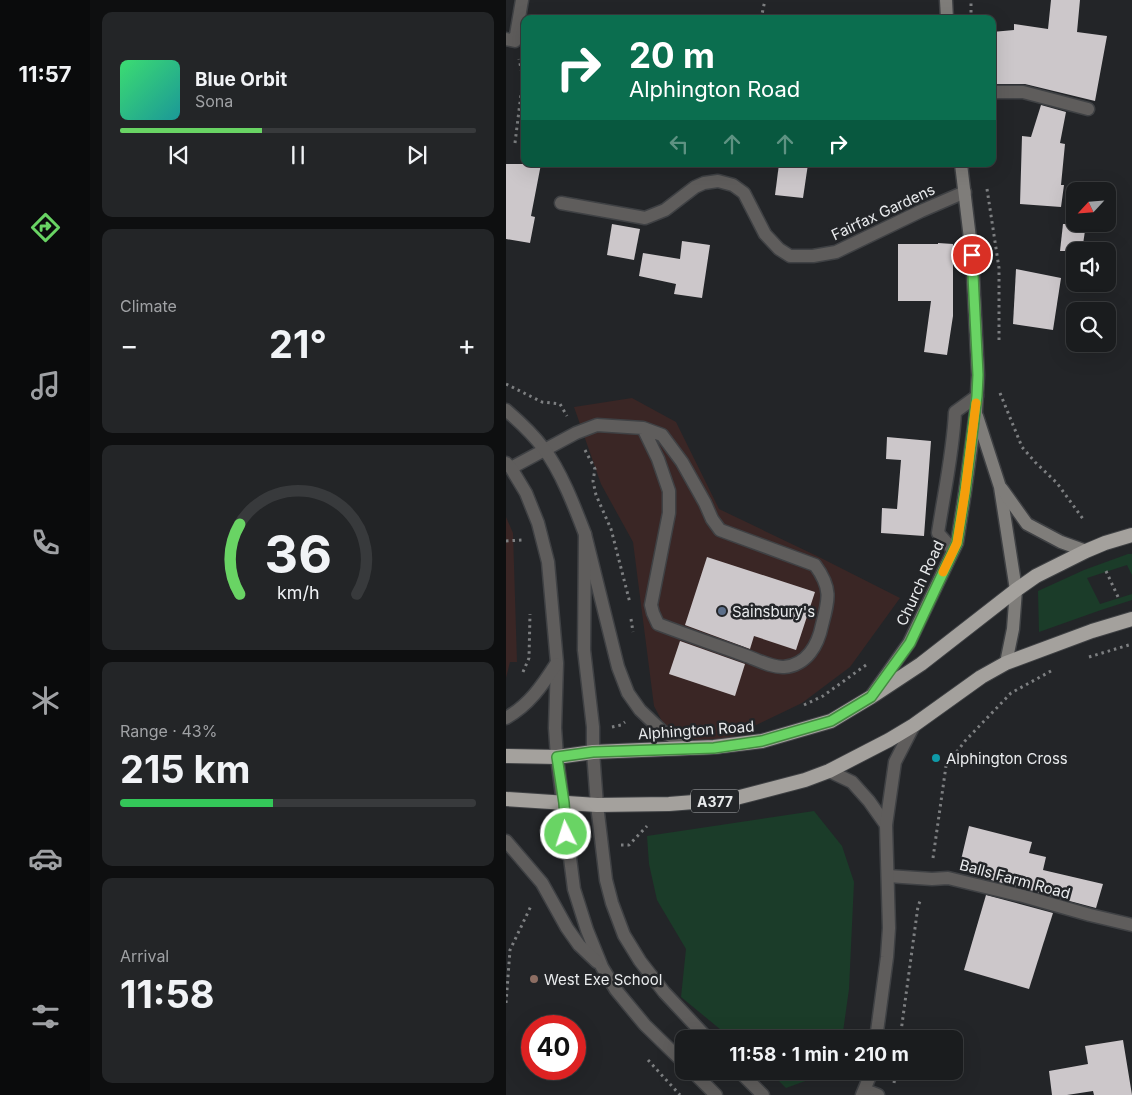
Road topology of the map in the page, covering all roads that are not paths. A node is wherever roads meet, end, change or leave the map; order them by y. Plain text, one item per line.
1 (522, 0) edge
2 (946, 0) edge
3 (947, 15) edge
4 (511, 40) edge
5 (996, 92) edge
6 (1088, 109) dead end
7 (962, 167) edge
8 (965, 192) junction
9 (561, 203) dead end
10 (977, 396) junction
11 (506, 410) edge
12 (976, 411) junction
13 (642, 428) junction
14 (545, 450) junction
15 (509, 466) edge
16 (1000, 487) junction
17 (585, 534) junction
18 (1132, 536) edge
19 (953, 550) junction
20 (1086, 551) junction
21 (1016, 590) junction
22 (1132, 619) edge
23 (557, 663) junction
24 (1006, 664) junction
25 (871, 697) junction
26 (506, 718) edge
27 (914, 725) junction
28 (692, 748) junction
29 (593, 752) junction
30 (506, 756) edge
31 (557, 757) junction
32 (829, 771) junction
33 (506, 799) edge
34 (564, 803) junction
35 (597, 805) junction
36 (886, 825) junction
37 (506, 841) edge
38 (888, 876) junction
39 (1132, 925) edge
40 (602, 968) junction
41 (700, 1030) edge
42 (877, 1030) edge
43 (675, 1054) edge
44 (701, 1080) edge
45 (749, 1080) edge
46 (868, 1080) edge
47 (863, 1092) edge
48 (716, 1095) edge
49 (763, 1095) edge
50 (878, 1095) edge

1 - 4 street
2 - 3 main road
5 - 6 street
7 - 8 main road, Church Road
8 - 9 street, Fairfax Gardens
8 - 10 main road, Church Road
10 - 12 main road, Church Road
10 - 19 street
11 - 14 street
12 - 16 main road, Church Road
12 - 19 main road, Church Road
13 - 13 street
13 - 14 street
14 - 15 street
14 - 17 street
15 - 23 street
16 - 20 main road
16 - 21 main road, Church Road
17 - 28 street
17 - 29 street
18 - 20 highway, Alphington Road
19 - 25 main road, Church Road
20 - 21 highway, Alphington Road
21 - 24 main road, Church Road
21 - 25 highway, Alphington Road
22 - 24 highway, A377
23 - 26 street
23 - 31 street
24 - 27 highway, A377
25 - 28 highway, Alphington Road
27 - 32 highway, A377
27 - 36 street
28 - 29 highway, Alphington Road
29 - 31 highway, Alphington Road
29 - 35 street
30 - 31 highway, Alphington Road
31 - 34 street
32 - 35 highway, A377
32 - 36 street
33 - 34 highway, A377
34 - 35 highway, A377
34 - 40 street
35 - 41 street
36 - 38 street
37 - 40 street
38 - 39 street, Balls Farm Road
38 - 42 street
40 - 43 street
44 - 48 street
45 - 49 street
46 - 47 street
47 - 50 street

